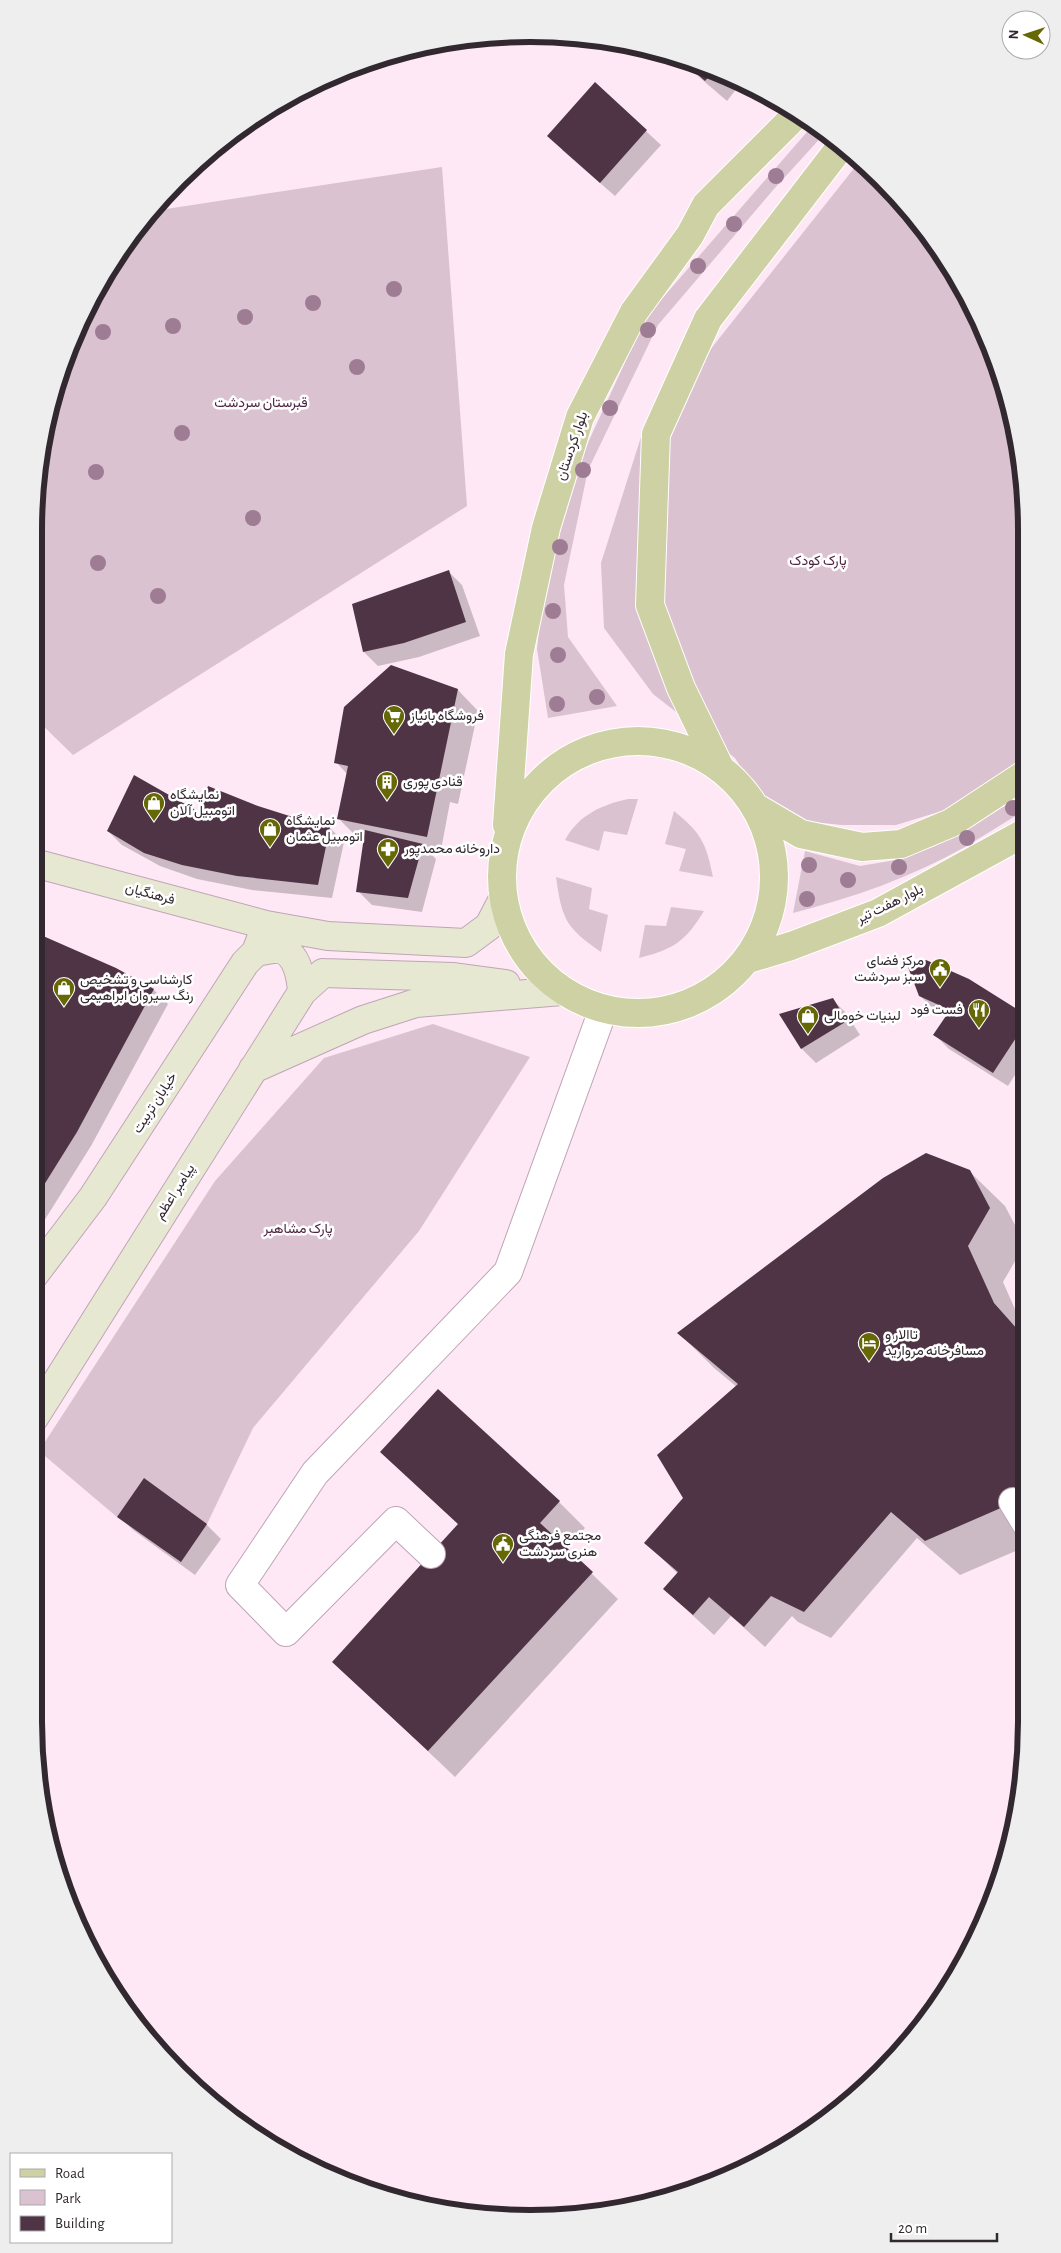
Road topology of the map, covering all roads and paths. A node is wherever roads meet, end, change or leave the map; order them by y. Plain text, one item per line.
1 (792, 119) edge
2 (837, 151) edge
3 (720, 768) junction
4 (1018, 779) edge
5 (756, 807) junction
6 (1018, 835) edge
7 (506, 843) junction
8 (42, 864) edge
9 (503, 899) junction
10 (266, 925) junction
11 (328, 936) junction
12 (256, 952) junction
13 (748, 959) junction
14 (323, 973) junction
15 (562, 991) junction
16 (302, 992) junction
17 (603, 1010) junction
18 (253, 1069) junction
19 (42, 1264) edge
20 (42, 1405) edge
21 (431, 1554) dead end

1 - 7 main road, بلوار کردستان
2 - 3 main road
3 - 5 main road
3 - 7 main road
4 - 5 main road
5 - 13 main road
6 - 13 main road, بلوار هفت تیر
7 - 9 main road
8 - 10 main road, فرهنگیان
9 - 11 main road, فرهنگیان
9 - 15 main road
10 - 11 main road, فرهنگیان
10 - 12 main road, خیابان تربیت
11 - 14 main road
12 - 16 main road
12 - 19 main road, خیابان تربیت
13 - 17 main road
14 - 15 main road
14 - 16 main road, پیامبر اعظم
15 - 17 main road
15 - 18 main road
16 - 18 main road, پیامبر اعظم
17 - 21 street
18 - 20 main road, پیامبر اعظم

